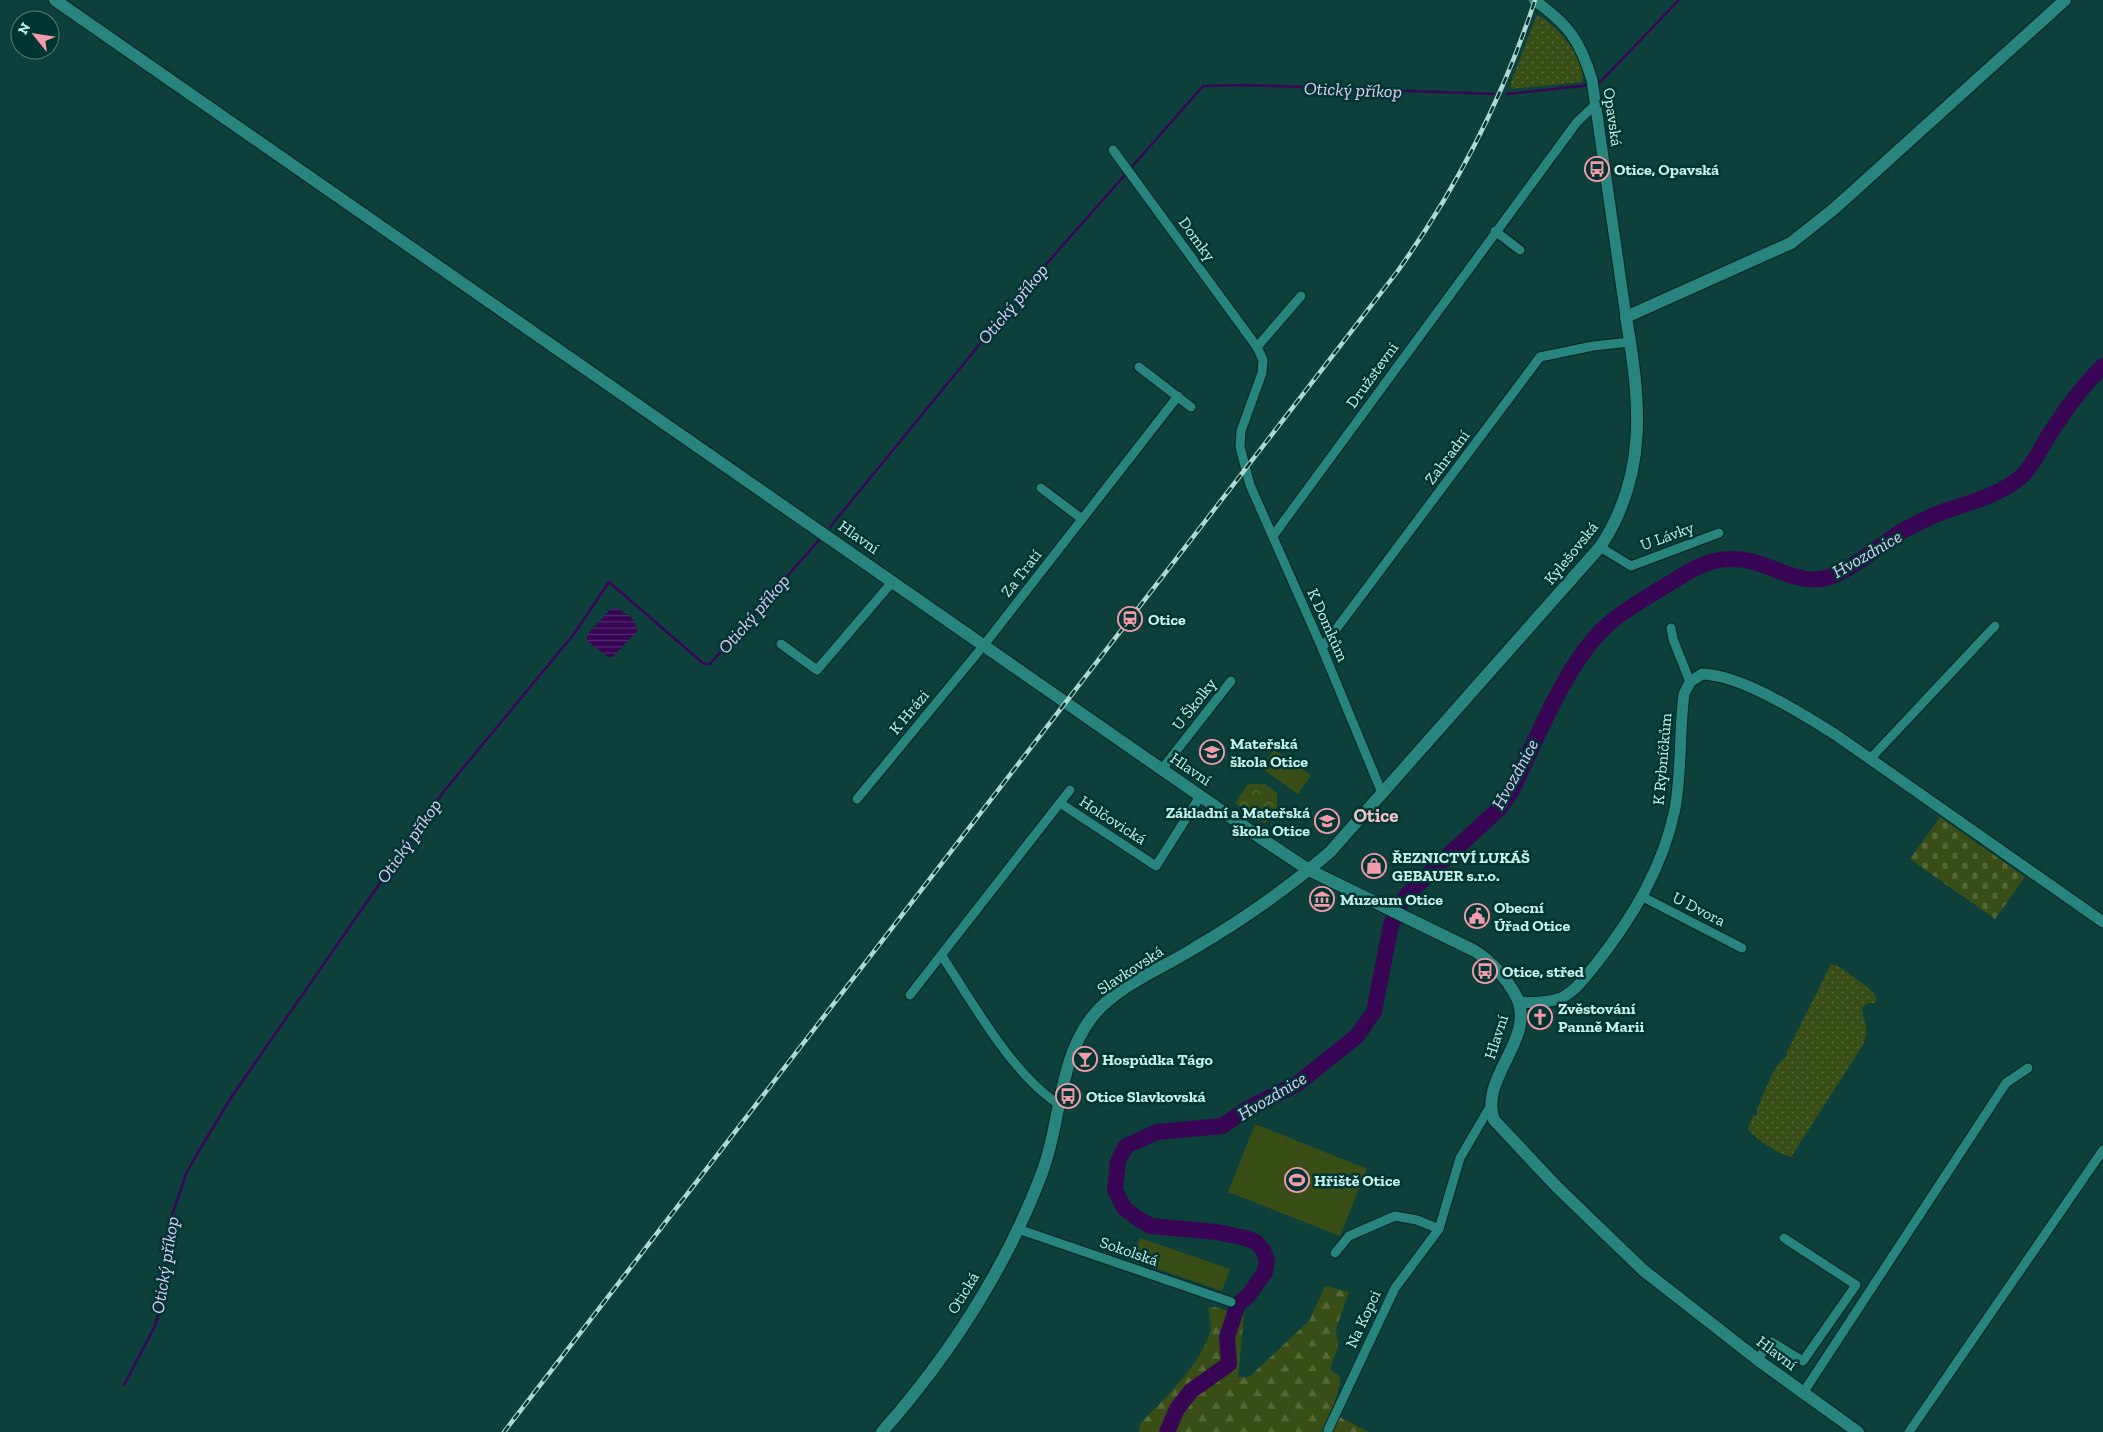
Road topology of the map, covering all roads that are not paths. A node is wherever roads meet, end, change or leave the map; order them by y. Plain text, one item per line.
1 (55, 0) edge
2 (1534, 0) edge
3 (2065, 0) edge
4 (1595, 105) junction
5 (1113, 150) dead end
6 (1495, 231) junction
7 (1520, 250) dead end
8 (1301, 296) dead end
9 (1626, 317) junction
10 (1630, 342) junction
11 (1257, 347) junction
12 (1140, 367) dead end
13 (1178, 396) junction
14 (1191, 407) dead end
15 (1246, 469) joint
16 (1041, 488) dead end
17 (1082, 519) junction
18 (1719, 533) dead end
19 (1273, 536) junction
20 (1600, 547) junction
21 (893, 581) junction
22 (1995, 626) dead end
23 (1671, 628) dead end
24 (780, 644) dead end
25 (984, 645) junction
26 (1322, 648) junction
27 (1231, 681) dead end
28 (1690, 682) junction
29 (1871, 758) junction
30 (1162, 769) junction
31 (1070, 790) dead end
32 (1382, 793) junction
33 (1201, 795) junction
34 (857, 799) dead end
35 (1060, 803) junction
36 (1309, 870) junction
37 (1643, 897) junction
38 (2103, 922) edge
39 (1742, 948) dead end
40 (942, 956) junction
41 (910, 995) dead end
42 (1519, 1002) junction
43 (2028, 1068) dead end
44 (1060, 1105) junction
45 (1491, 1106) junction
46 (2103, 1150) edge
47 (1048, 1156) joint
48 (1018, 1229) junction
49 (1439, 1229) junction
50 (1784, 1238) dead end
51 (1335, 1253) dead end
52 (1231, 1302) dead end
53 (1757, 1359) junction
54 (1803, 1393) junction
55 (1328, 1430) dead end
56 (882, 1432) edge
57 (1858, 1432) edge
58 (1909, 1432) edge

1 - 21 main road, Hlavní
2 - 4 street, Opavská
3 - 9 main road
4 - 6 street, Družstevní
4 - 9 street, Opavská
5 - 11 street, Domky
6 - 7 street
6 - 19 street, Družstevní
8 - 11 street
9 - 10 main road, Kylešovská
10 - 20 main road, Kylešovská
10 - 26 street, Zahradní
11 - 15 street, Domky
12 - 13 street
13 - 14 street
13 - 17 street, Za Tratí
15 - 19 street, K Domkům
16 - 17 street
17 - 25 street, Za Tratí
18 - 20 street, U Lávky
19 - 26 street, K Domkům
20 - 32 main road, Kylešovská
21 - 24 street
21 - 25 main road, Hlavní
22 - 29 street
23 - 28 street
25 - 30 main road, Hlavní
25 - 34 street, K Hrázi
26 - 32 street, K Domkům
27 - 30 street, U Školky
28 - 29 street
28 - 37 street, K Rybníčkům
29 - 38 street
30 - 33 main road, Hlavní
31 - 35 street, Holčovická
32 - 36 main road, Kylešovská
33 - 35 street, Holčovická
33 - 36 main road, Hlavní
35 - 40 street, Holčovická
36 - 42 main road, Hlavní
36 - 44 main road, Slavkovská
37 - 39 street, U Dvora
37 - 42 street, K Rybníčkům
40 - 41 street, Holčovická
40 - 44 street
42 - 45 main road, Hlavní
43 - 54 street
44 - 47 main road, Slavkovská
45 - 49 street, Na Kopci
45 - 53 main road, Hlavní
46 - 58 street
47 - 48 main road, Otická
48 - 52 street, Sokolská
48 - 56 main road, Otická
49 - 51 street
49 - 55 street, Na Kopci
50 - 53 street
53 - 54 main road, Hlavní
54 - 57 main road, Hlavní

